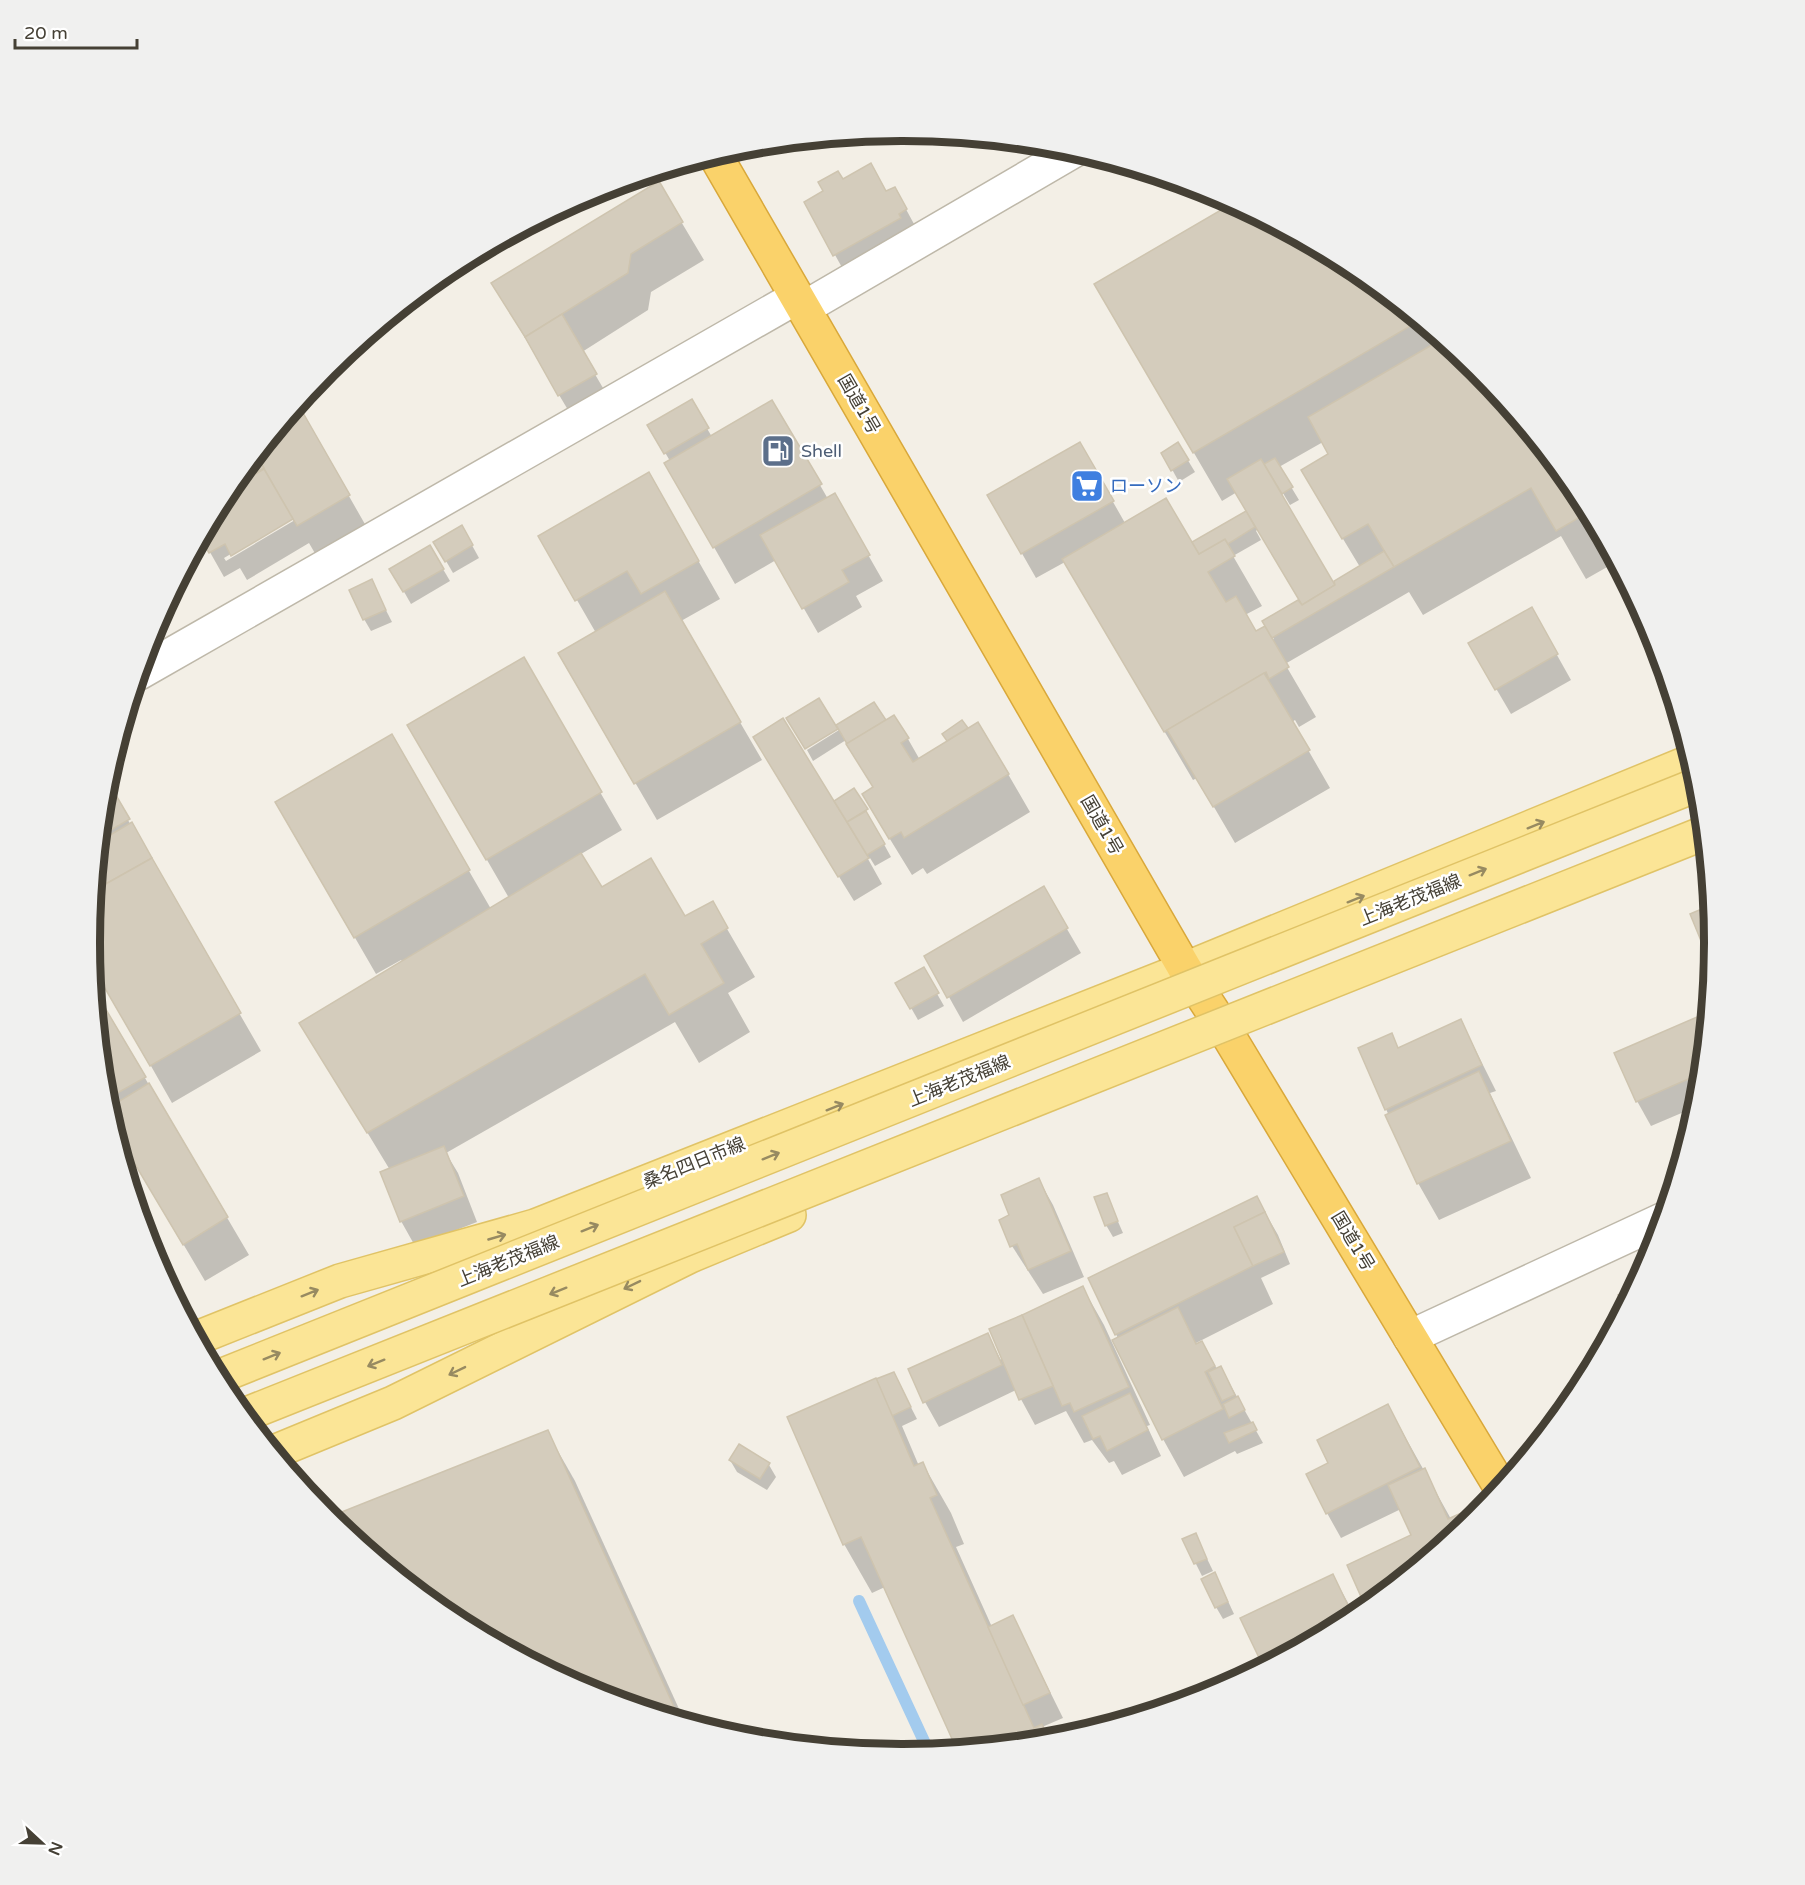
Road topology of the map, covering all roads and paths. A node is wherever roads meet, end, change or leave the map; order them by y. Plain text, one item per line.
1 (1063, 157) edge
2 (720, 162) edge
3 (800, 302) junction
4 (150, 667) edge
5 (1684, 764) edge
6 (1689, 788) edge
7 (1698, 836) edge
8 (1699, 846) edge
9 (1185, 969) junction
10 (1228, 1035) junction
11 (1653, 1224) edge
12 (204, 1335) edge
13 (1410, 1337) junction
14 (227, 1373) edge
15 (252, 1412) edge
16 (281, 1449) edge
17 (1496, 1480) edge

1 - 3 street
2 - 3 highway, 国道1号
3 - 4 street
3 - 9 highway, 国道1号
9 -> 5 main road, 桑名四日市線
14 -> 6 main road, 上海老茂福線, bridge
7 -> 15 main road, bridge
8 - 10 main road
9 - 10 highway, 国道1号
12 -> 9 main road, 桑名四日市線
10 - 13 highway, 国道1号
10 -> 16 main road
11 - 13 street
13 - 17 highway, 国道1号

